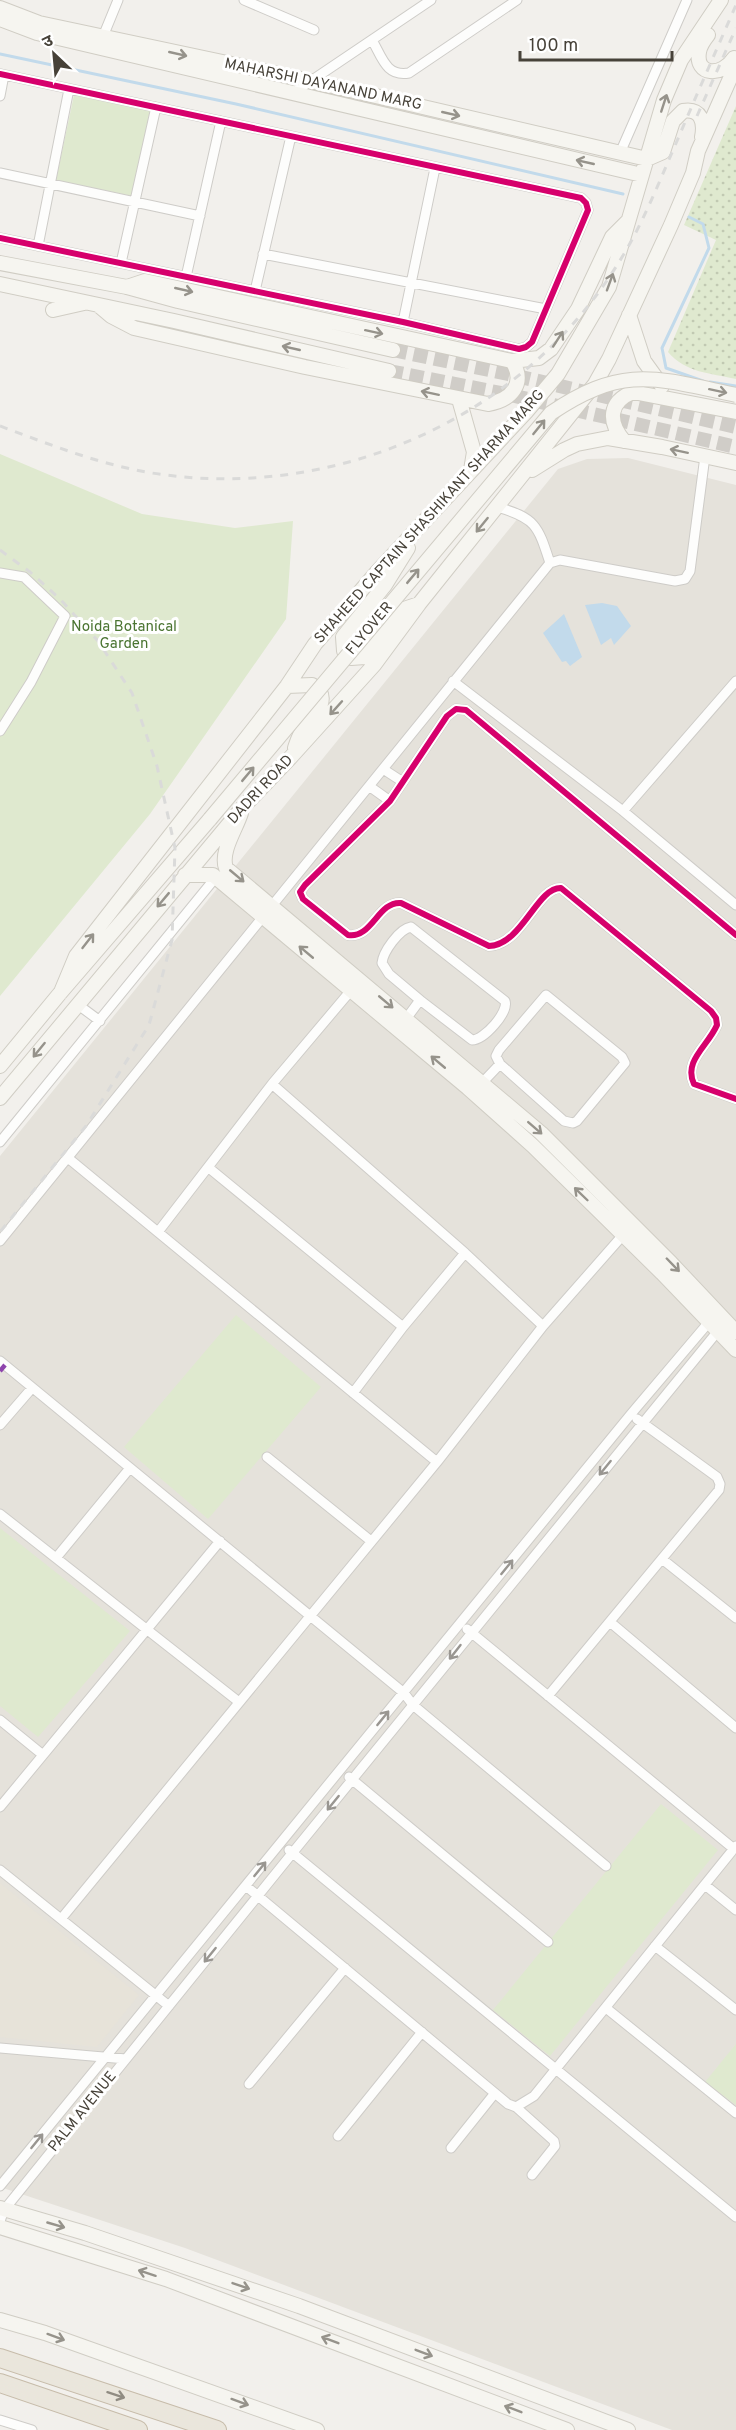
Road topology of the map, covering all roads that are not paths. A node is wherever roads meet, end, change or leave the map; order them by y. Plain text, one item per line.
1 (118, 0) edge
2 (244, 0) edge
3 (431, 0) edge
4 (517, 0) edge
5 (687, 0) edge
6 (721, 0) edge
7 (729, 0) edge
8 (0, 8) edge
9 (0, 19) edge
10 (314, 30) dead end
11 (372, 40) junction
12 (101, 42) junction
13 (736, 56) edge
14 (736, 65) edge
15 (2, 75) edge
16 (310, 81) junction
17 (69, 89) junction
18 (293, 93) junction
19 (0, 96) edge
20 (156, 107) junction
21 (221, 121) junction
22 (291, 136) junction
23 (699, 151) junction
24 (620, 153) junction
25 (647, 159) junction
26 (435, 168) junction
27 (0, 173) edge
28 (642, 175) junction
29 (50, 184) junction
30 (135, 202) junction
31 (200, 216) junction
32 (629, 220) junction
33 (0, 238) edge
34 (38, 246) junction
35 (263, 254) junction
36 (0, 263) edge
37 (121, 263) junction
38 (186, 277) junction
39 (411, 283) junction
40 (0, 284) edge
41 (128, 287) junction
42 (255, 291) junction
43 (92, 303) junction
44 (546, 309) junction
45 (53, 310) dead end
46 (629, 315) junction
47 (403, 322) junction
48 (393, 350) tunnel mouth
49 (512, 361) junction
50 (389, 371) tunnel mouth
51 (736, 395) edge
52 (459, 399) junction
53 (676, 400) junction
54 (736, 412) edge
55 (624, 441) junction
56 (705, 456) junction
57 (736, 463) edge
58 (471, 470) junction
59 (519, 480) junction
60 (497, 507) junction
61 (422, 526) junction
62 (550, 563) junction
63 (0, 573) edge
64 (419, 604) junction
65 (453, 681) junction
66 (736, 681) edge
67 (287, 686) junction
68 (0, 731) edge
69 (290, 758) junction
70 (382, 769) junction
71 (403, 782) junction
72 (369, 786) junction
73 (390, 801) junction
74 (244, 806) junction
75 (623, 811) junction
76 (185, 875) junction
77 (216, 877) junction
78 (736, 905) edge
79 (268, 911) junction
80 (736, 935) edge
81 (355, 984) junction
82 (61, 992) junction
83 (420, 1000) junction
84 (77, 1004) junction
85 (406, 1019) junction
86 (100, 1021) junction
87 (500, 1064) junction
88 (0, 1066) edge
89 (482, 1083) junction
90 (272, 1084) junction
91 (0, 1098) edge
92 (736, 1099) edge
93 (0, 1142) edge
94 (68, 1158) junction
95 (209, 1168) junction
96 (158, 1232) junction
97 (623, 1235) junction
98 (0, 1241) edge
99 (465, 1253) junction
100 (543, 1326) junction
101 (403, 1327) junction
102 (724, 1331) edge
103 (736, 1350) edge
104 (2, 1366) edge
105 (32, 1388) junction
106 (353, 1393) junction
107 (631, 1414) junction
108 (642, 1423) junction
109 (0, 1425) edge
110 (267, 1457) dead end
111 (437, 1462) junction
112 (130, 1468) junction
113 (0, 1514) edge
114 (220, 1541) junction
115 (371, 1541) junction
116 (56, 1558) junction
117 (662, 1559) junction
118 (310, 1616) junction
119 (736, 1618) edge
120 (610, 1622) junction
121 (460, 1623) junction
122 (147, 1629) junction
123 (471, 1632) junction
124 (404, 1693) junction
125 (548, 1696) junction
126 (239, 1702) junction
127 (413, 1705) junction
128 (0, 1720) edge
129 (736, 1728) edge
130 (43, 1755) junction
131 (340, 1770) junction
132 (352, 1780) junction
133 (0, 1807) edge
134 (281, 1843) junction
135 (735, 1847) edge
136 (292, 1853) junction
137 (606, 1866) dead end
138 (0, 1870) edge
139 (705, 1885) junction
140 (246, 1886) junction
141 (258, 1895) junction
142 (736, 1910) edge
143 (61, 1919) junction
144 (548, 1942) dead end
145 (656, 1946) junction
146 (345, 1968) junction
147 (156, 1995) junction
148 (169, 2006) junction
149 (606, 2008) junction
150 (736, 2010) edge
151 (422, 2032) junction
152 (0, 2048) edge
153 (105, 2057) junction
154 (126, 2059) junction
155 (557, 2069) junction
156 (249, 2084) dead end
157 (495, 2093) junction
158 (516, 2107) junction
159 (736, 2113) edge
160 (338, 2136) dead end
161 (451, 2148) dead end
162 (532, 2175) dead end
163 (0, 2186) edge
164 (1, 2213) edge
165 (736, 2217) edge
166 (0, 2227) edge
167 (0, 2320) edge
168 (0, 2358) edge
169 (0, 2383) edge
170 (0, 2420) edge
171 (32, 2430) edge
172 (138, 2430) edge
173 (217, 2430) edge
174 (317, 2430) edge
175 (567, 2430) edge
176 (628, 2430) edge

1 - 12 street
2 - 10 street
3 - 11 street
4 - 11 street
5 - 24 street
25 -> 6 street, SHAHEED CAPTAIN SHASHIKANT SHARMA MARG
7 - 13 street
8 - 12 street, MAHARSHI DAYANAND MARG
9 - 12 street, MAHARSHI DAYANAND MARG
11 - 16 street
12 -> 16 street, MAHARSHI DAYANAND MARG
12 - 18 street, MAHARSHI DAYANAND MARG
14 - 23 street
15 - 17 street
15 - 19 street
16 - 18 street
16 -> 24 street, MAHARSHI DAYANAND MARG
17 - 20 street
17 - 29 street
28 -> 18 street, MAHARSHI DAYANAND MARG
20 - 21 street
20 - 30 street
21 - 22 street
21 - 31 street
22 - 26 street
22 - 35 street
23 - 25 street
23 - 46 street
24 - 25 street, MAHARSHI DAYANAND MARG
25 - 28 street, SHAHEED CAPTAIN SHASHIKANT SHARMA MARG
26 - 39 street
26 - 44 street
27 - 29 street
28 - 32 street, SHAHEED CAPTAIN SHASHIKANT SHARMA MARG
29 - 30 street
29 - 34 street
30 - 31 street
30 - 37 street
31 - 38 street
49 -> 32 street
58 -> 32 street, SHAHEED CAPTAIN SHASHIKANT SHARMA MARG
33 - 34 street
34 - 37 street
35 - 39 street
35 - 42 street
36 - 41 street
37 - 38 street
38 - 42 street
39 - 44 street
39 - 47 street
40 - 43 street
41 - 48 street
41 -> 49 street
42 - 47 street
43 - 45 street
50 -> 43 street
52 -> 43 street
44 - 47 street
46 - 53 street
46 - 59 street
49 - 52 street
82 -> 51 street, FLYOVER, bridge
52 - 58 street
53 - 54 street
53 - 55 street
56 -> 55 street
55 - 59 street
56 - 57 street
56 - 62 street
58 - 61 street, SHAHEED CAPTAIN SHASHIKANT SHARMA MARG
59 - 60 street, DADRI ROAD
60 - 62 street
60 -> 64 street, DADRI ROAD
61 - 64 street
61 - 67 street, SHAHEED CAPTAIN SHASHIKANT SHARMA MARG
62 - 65 street
63 - 68 street
64 -> 69 street, DADRI ROAD
65 - 70 street
65 - 75 street
66 - 75 street
67 - 69 street
82 -> 67 street, SHAHEED CAPTAIN SHASHIKANT SHARMA MARG
69 - 74 street, DADRI ROAD
70 - 71 street
70 - 72 street
71 - 73 street
71 - 80 street
72 - 73 street
72 - 79 street
73 - 92 street
74 - 76 street, DADRI ROAD
74 -> 79 street
75 - 78 street
76 - 77 street
76 -> 84 street, DADRI ROAD
77 - 79 street
77 - 86 street
79 - 81 street
79 - 94 street
81 -> 85 street
81 - 90 street
97 -> 81 street
82 - 88 street
83 - 83 street
83 - 85 street
84 - 86 street
84 -> 91 street, DADRI ROAD
85 - 89 street
86 - 93 street
87 - 87 street
87 - 89 street
89 -> 102 street
90 - 95 street
90 - 99 street
94 - 96 street
94 - 98 street
95 - 96 street
95 - 101 street
96 - 106 street
97 - 100 street
97 - 102 street
99 - 100 street
99 - 101 street
100 - 111 street
101 - 106 street
102 - 103 street
102 - 107 street, PALM AVENUE
102 - 108 street, PALM AVENUE
104 - 105 street
105 - 109 street
105 - 112 street
106 - 111 street
107 - 108 street
121 -> 107 street, PALM AVENUE
108 - 117 street
108 -> 123 street, PALM AVENUE
110 - 115 street
111 - 115 street
112 - 114 street
112 - 116 street
113 - 116 street
114 - 118 street
114 - 122 street
115 - 118 street
116 - 122 street
117 - 119 street
117 - 120 street
118 - 124 street
118 - 126 street
120 - 125 street
120 - 129 street
121 - 123 street
121 - 124 street, PALM AVENUE
122 - 126 street
122 - 130 street
123 - 125 street
123 -> 127 street, PALM AVENUE
124 - 127 street
131 -> 124 street, PALM AVENUE
125 - 135 street
126 - 143 street
127 - 132 street, PALM AVENUE
127 - 137 street
128 - 130 street
130 - 133 street
131 - 132 street
131 - 134 street, PALM AVENUE
132 -> 136 street, PALM AVENUE
132 - 144 street
134 - 136 street
140 -> 134 street, PALM AVENUE
135 - 139 street
136 - 141 street, PALM AVENUE
136 - 155 street
138 - 143 street
139 - 142 street
139 - 145 street
140 - 141 street
140 - 147 street, PALM AVENUE
141 - 146 street
141 -> 148 street, PALM AVENUE
143 - 147 street
145 - 149 street
145 - 150 street
146 - 151 street
146 - 156 street
147 - 148 street
147 - 153 street, PALM AVENUE
148 - 154 street, PALM AVENUE
149 - 155 street
149 - 159 street
151 - 157 street
151 - 160 street
152 - 153 street
153 - 154 street
163 -> 153 street, PALM AVENUE
154 - 164 street, PALM AVENUE
155 - 158 street
155 - 165 street
157 - 158 street
157 - 161 street
158 - 162 street
164 -> 176 street
175 -> 166 street
167 -> 174 street
168 -> 173 highway
169 - 172 highway
170 - 171 street

